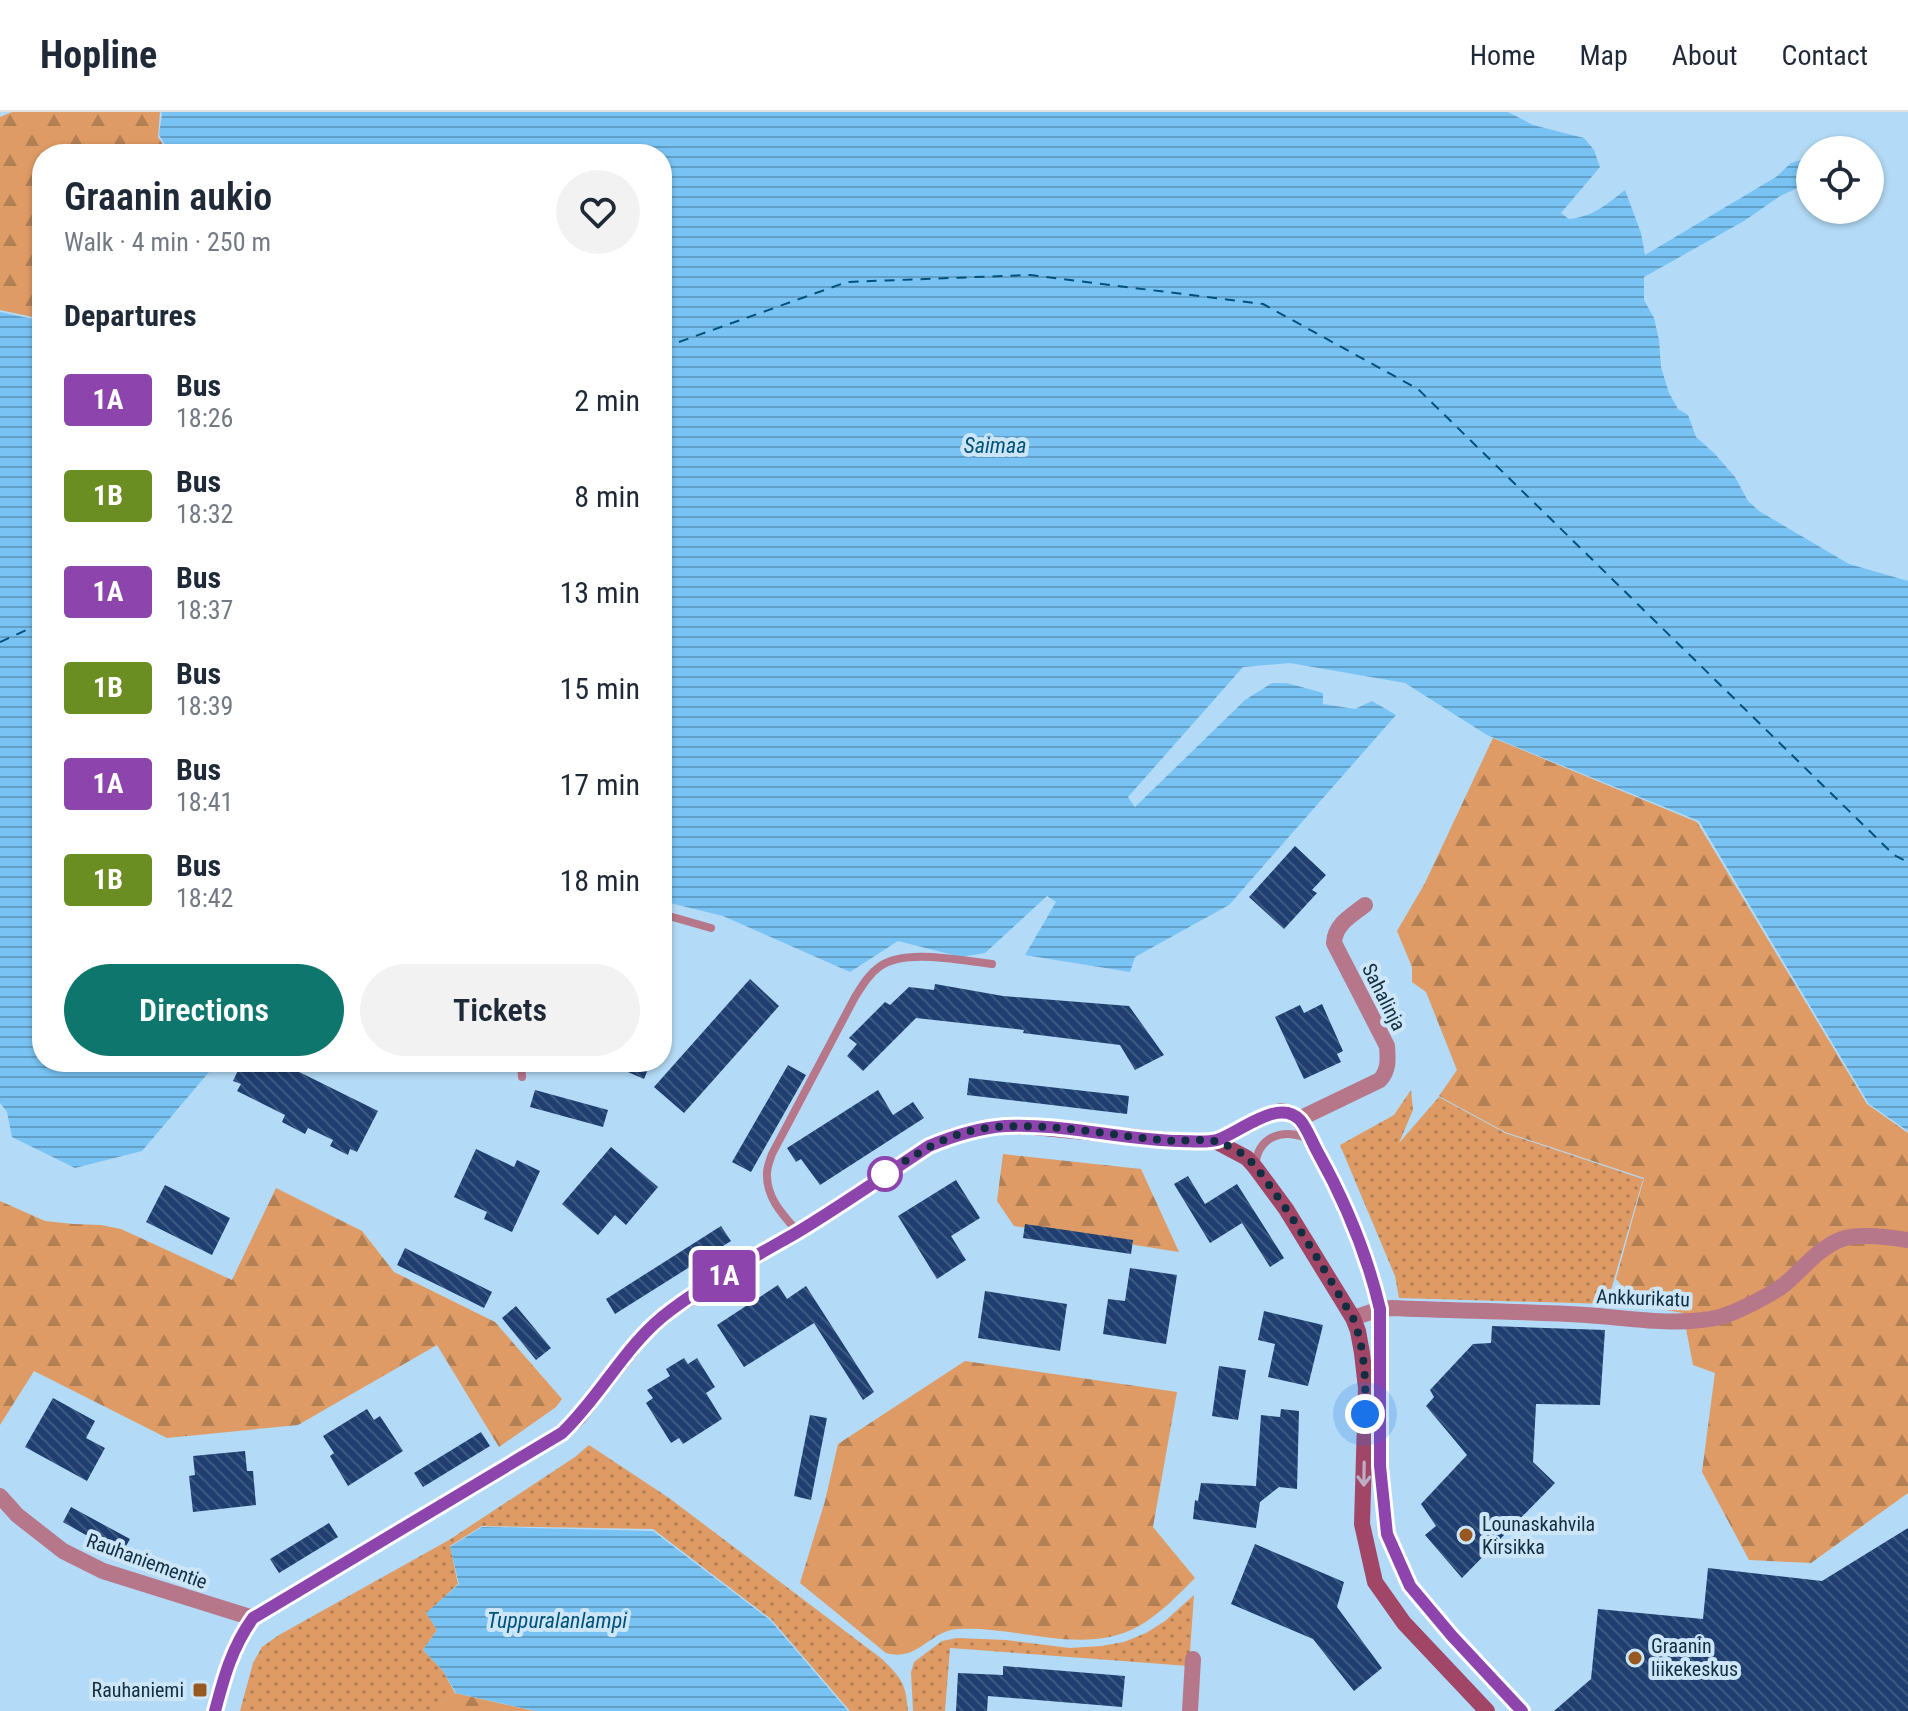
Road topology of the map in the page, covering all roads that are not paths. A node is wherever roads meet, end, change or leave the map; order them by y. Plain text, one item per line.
1 (1365, 905) dead end
2 (672, 917) edge
3 (711, 928) dead end
4 (992, 964) dead end
5 (522, 1072) edge
6 (522, 1077) dead end
7 (1299, 1119) junction
8 (1311, 1139) junction
9 (1215, 1141) junction
10 (1255, 1167) junction
11 (798, 1232) junction
12 (1908, 1240) edge
13 (1380, 1309) junction
14 (1353, 1318) junction
15 (0, 1496) edge
16 (253, 1618) junction
17 (1193, 1659) dead end
18 (215, 1711) edge
19 (1190, 1711) edge
20 (1487, 1711) edge
21 (1522, 1711) edge

1 - 7 street, Sahalinja
2 - 3 lane
4 - 11 lane
5 - 6 lane
7 - 8 street
7 - 9 street
8 - 10 lane
8 - 13 street
9 - 10 street
9 - 11 street
10 - 14 street
11 - 16 street
12 - 13 street, Ankkurikatu
13 - 14 street, Ankkurikatu
13 - 21 street
14 -> 20 street
15 - 16 street, Rauhaniementie
16 - 18 street
17 - 19 street

